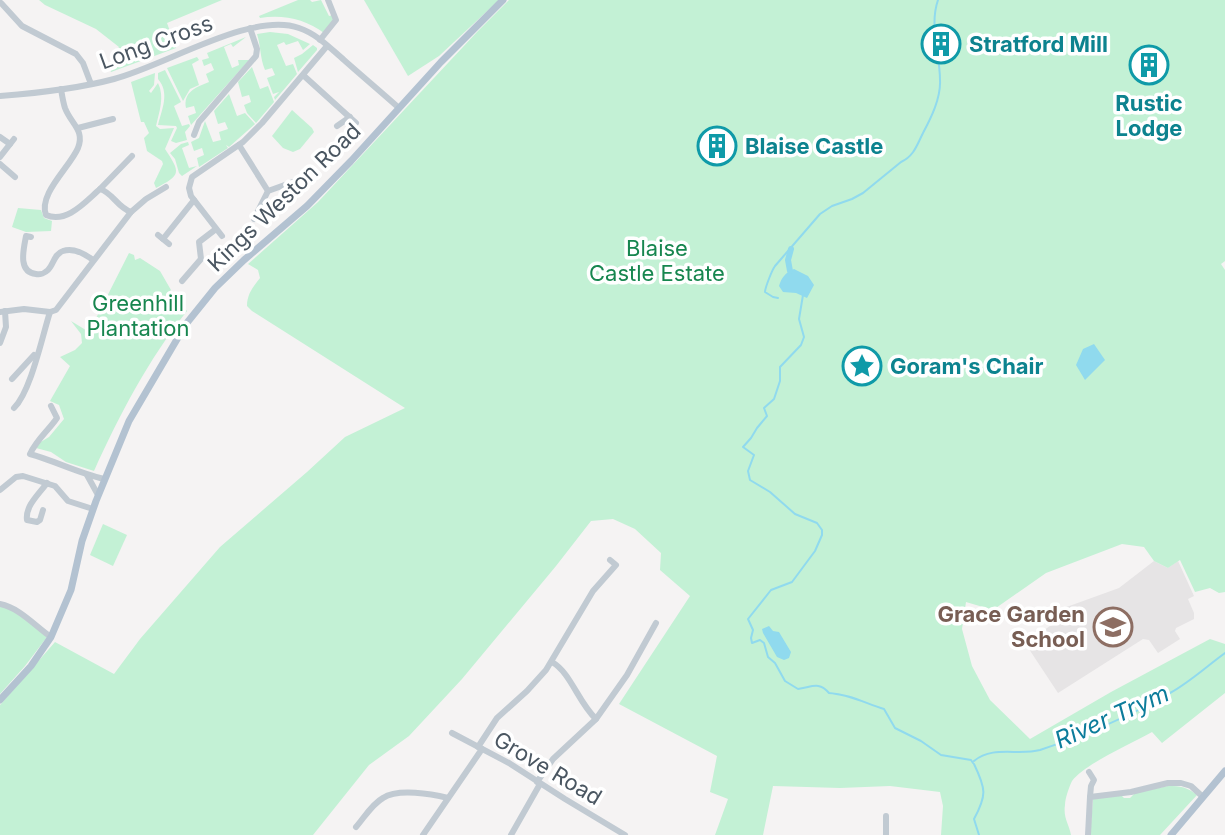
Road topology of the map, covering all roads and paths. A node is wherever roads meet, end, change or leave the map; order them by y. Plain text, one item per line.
1 (328, 0) edge
2 (503, 0) edge
3 (2, 8) edge
4 (250, 28) junction
5 (320, 40) junction
6 (327, 46) junction
7 (303, 75) junction
8 (91, 84) junction
9 (61, 89) junction
10 (0, 96) edge
11 (399, 108) junction
12 (110, 118) dead end
13 (337, 126) dead end
14 (78, 128) junction
15 (194, 135) dead end
16 (0, 137) edge
17 (239, 145) junction
18 (0, 157) edge
19 (130, 160) dead end
20 (0, 164) edge
21 (15, 177) dead end
22 (293, 182) dead end
23 (166, 187) dead end
24 (100, 189) junction
25 (268, 191) junction
26 (194, 200) junction
27 (250, 202) dead end
28 (260, 206) junction
29 (131, 212) junction
30 (254, 219) dead end
31 (216, 229) junction
32 (222, 236) dead end
33 (31, 237) dead end
34 (163, 239) dead end
35 (93, 260) junction
36 (182, 281) dead end
37 (3, 312) edge
38 (50, 312) junction
39 (0, 343) edge
40 (37, 352) junction
41 (12, 379) dead end
42 (51, 406) dead end
43 (14, 408) dead end
44 (87, 475) junction
45 (104, 479) junction
46 (47, 483) junction
47 (0, 490) edge
48 (98, 495) junction
49 (93, 509) junction
50 (43, 510) dead end
51 (610, 560) dead end
52 (0, 604) edge
53 (657, 626) dead end
54 (51, 637) junction
55 (552, 662) junction
56 (0, 700) edge
57 (596, 719) junction
58 (452, 733) dead end
59 (480, 748) junction
60 (1225, 771) edge
61 (1089, 772) dead end
62 (539, 783) junction
63 (1090, 797) junction
64 (1203, 797) junction
65 (448, 798) junction
66 (884, 820) dead end
67 (356, 827) dead end
68 (423, 835) edge
69 (511, 835) edge
70 (625, 835) edge
71 (886, 835) edge
72 (1088, 835) edge
73 (1171, 835) edge

1 - 5 street
2 - 11 main road, Kings Weston Road
3 - 8 street
4 - 5 street, Long Cross
4 - 8 street, Long Cross
4 - 15 street
5 - 6 street, Long Cross
6 - 7 street
6 - 11 street, Long Cross
7 - 13 street
7 - 17 street
8 - 9 street, Long Cross
9 - 10 street, Long Cross
9 - 14 street
11 - 45 main road, Kings Weston Road
12 - 14 street
14 - 24 street
16 - 18 street
17 - 25 street
17 - 26 street
19 - 24 street
20 - 21 street
22 - 25 street
23 - 29 street
24 - 29 street
25 - 28 street
26 - 31 street
26 - 34 street
27 - 28 street
28 - 30 street
29 - 35 street
31 - 32 street
31 - 36 street
33 - 35 street
35 - 38 street
37 - 38 street
37 - 39 street
38 - 40 street
40 - 41 street
40 - 43 street
42 - 44 street
44 - 45 street
44 - 48 street
45 - 48 main road, Kings Weston Road
46 - 47 street
46 - 49 street
46 - 50 street
48 - 49 main road, Kings Weston Road
49 - 54 main road, Kings Weston Road
51 - 55 street
52 - 54 street
53 - 57 street
54 - 56 main road, Kings Weston Road
55 - 57 street
55 - 59 street
57 - 62 street
58 - 59 street, Grove Road
59 - 62 street, Grove Road
59 - 65 street
60 - 64 main road
61 - 63 street
62 - 69 street
62 - 70 street, Grove Road
63 - 64 street
63 - 72 street
64 - 73 main road
65 - 67 street
65 - 68 street
66 - 71 street

